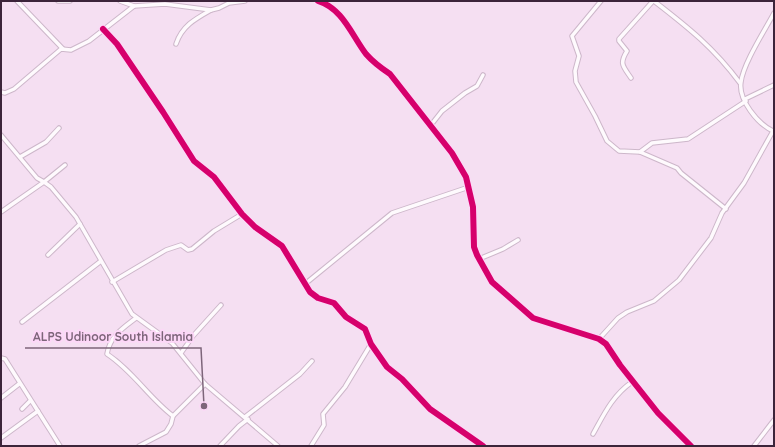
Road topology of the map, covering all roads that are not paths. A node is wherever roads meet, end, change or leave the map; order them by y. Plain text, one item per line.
1 (17, 1) edge
2 (58, 1) edge
3 (70, 1) edge
4 (120, 1) edge
5 (245, 1) edge
6 (318, 1) edge
7 (601, 1) edge
8 (653, 1) edge
9 (165, 2) edge
10 (134, 6) junction
11 (212, 10) junction
12 (774, 13) edge
13 (103, 29) junction
14 (176, 44) dead end
15 (64, 49) junction
16 (483, 75) dead end
17 (631, 78) dead end
18 (740, 83) junction
19 (774, 84) edge
20 (1, 92) edge
21 (745, 100) junction
22 (431, 125) junction
23 (59, 128) dead end
24 (774, 131) edge
25 (2, 137) edge
26 (640, 152) junction
27 (20, 157) junction
28 (65, 165) dead end
29 (44, 182) junction
30 (469, 187) junction
31 (726, 209) junction
32 (1, 212) edge
33 (242, 214) junction
34 (80, 224) junction
35 (518, 240) dead end
36 (48, 255) dead end
37 (479, 258) junction
38 (101, 261) junction
39 (112, 282) junction
40 (305, 284) junction
41 (221, 306) dead end
42 (136, 318) junction
43 (22, 322) dead end
44 (599, 339) junction
45 (371, 344) junction
46 (181, 353) junction
47 (1, 358) edge
48 (312, 361) dead end
49 (632, 382) junction
50 (19, 384) junction
51 (205, 384) junction
52 (1, 398) edge
53 (30, 401) junction
54 (22, 409) dead end
55 (38, 411) junction
56 (173, 416) junction
57 (246, 418) junction
58 (774, 420) edge
59 (593, 434) dead end
60 (1, 438) edge
61 (60, 446) edge
62 (139, 446) edge
63 (220, 446) edge
64 (278, 446) edge
65 (311, 446) edge
66 (483, 446) edge
67 (691, 446) edge
68 (754, 446) edge

1 - 15 street
2 - 3 street
4 - 10 street
5 - 11 street
6 - 22 street
7 - 26 street
8 - 17 street
8 - 18 street
9 - 10 street
9 - 11 street
10 - 13 street
11 - 14 street
12 - 18 street
13 - 15 street
13 - 33 street
15 - 20 street
16 - 22 street
18 - 21 street
19 - 21 street
21 - 24 street
21 - 26 street
22 - 30 street
23 - 27 street
24 - 31 street
25 - 27 street
26 - 31 street
27 - 29 street
28 - 29 street
29 - 32 street
29 - 34 street
30 - 37 street
30 - 40 street
31 - 44 street
33 - 39 street
33 - 40 street
34 - 36 street
34 - 38 street
35 - 37 street
37 - 44 street
38 - 39 street
38 - 43 street
39 - 42 street
40 - 45 street
41 - 46 street
42 - 46 street
42 - 56 street
44 - 49 street
45 - 65 street
45 - 66 street
46 - 51 street
47 - 50 street
48 - 57 street
49 - 59 street
49 - 67 street
50 - 52 street
50 - 53 street
51 - 56 street
51 - 57 street
53 - 54 street
53 - 55 street
55 - 60 street
55 - 61 street
56 - 62 street
57 - 63 street
57 - 64 street
58 - 68 street

